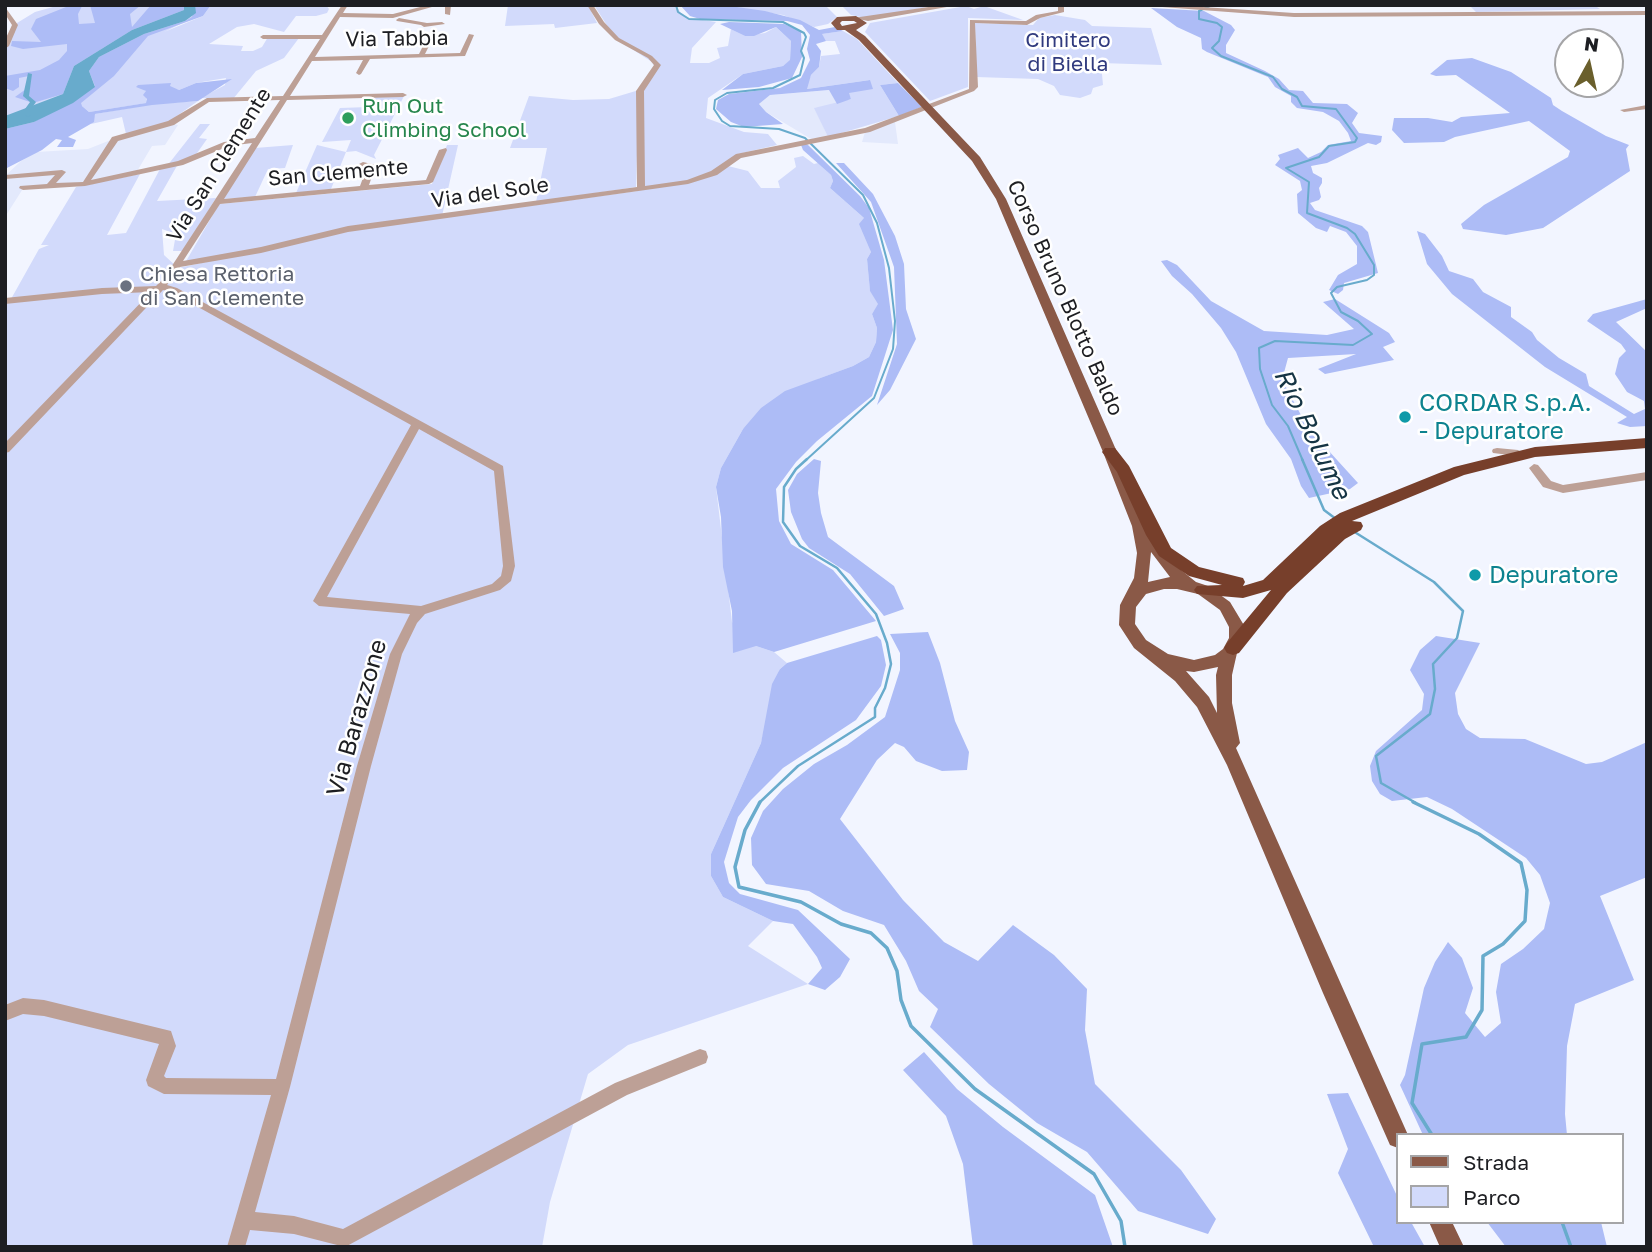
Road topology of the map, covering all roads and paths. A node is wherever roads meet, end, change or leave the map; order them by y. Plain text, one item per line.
1 (14, 5) edge
2 (345, 5) edge
3 (448, 5) edge
4 (590, 5) edge
5 (955, 5) edge
6 (1060, 5) edge
7 (1139, 5) edge
8 (1426, 5) edge
9 (1288, 6) edge
10 (432, 7) edge
11 (5, 8) edge
12 (338, 13) junction
13 (1647, 13) edge
14 (449, 14) dead end
15 (1294, 15) junction
16 (1435, 15) junction
17 (399, 20) dead end
18 (857, 22) junction
19 (424, 23) junction
20 (442, 24) dead end
21 (848, 29) junction
22 (471, 34) dead end
23 (431, 36) dead end
24 (263, 37) dead end
25 (325, 37) junction
26 (862, 38) junction
27 (6, 46) edge
28 (421, 56) junction
29 (368, 57) junction
30 (309, 59) junction
31 (359, 73) dead end
32 (403, 95) dead end
33 (284, 98) junction
34 (928, 106) junction
35 (1647, 107) edge
36 (1623, 110) dead end
37 (256, 140) junction
38 (817, 141) joint
39 (801, 143) joint
40 (443, 150) dead end
41 (363, 164) dead end
42 (5, 177) edge
43 (85, 184) junction
44 (49, 187) junction
45 (364, 187) junction
46 (23, 188) dead end
47 (641, 189) junction
48 (216, 202) junction
49 (178, 265) junction
50 (116, 281) dead end
51 (160, 288) junction
52 (108, 290) junction
53 (5, 301) edge
54 (417, 424) junction
55 (1647, 443) edge
56 (1647, 449) edge
57 (5, 450) edge
58 (1497, 451) dead end
59 (1110, 452) junction
60 (1518, 453) dead end
61 (1534, 468) dead end
62 (1647, 476) edge
63 (1127, 493) junction
64 (1352, 520) junction
65 (1332, 533) junction
66 (1281, 573) junction
67 (1197, 588) junction
68 (1133, 597) junction
69 (421, 611) junction
70 (1231, 650) junction
71 (1150, 653) junction
72 (1235, 763) junction
73 (5, 1013) edge
74 (700, 1057) dead end
75 (282, 1087) junction
76 (1396, 1133) edge
77 (244, 1220) junction
78 (1441, 1224) edge
79 (236, 1247) edge
80 (1452, 1247) edge

1 - 11 street
2 - 12 street, Via San Clemente
3 - 14 street
4 - 47 street
5 - 18 street
6 - 34 street
7 - 15 street
8 - 16 street
9 - 15 street
10 - 12 street
10 - 19 street
11 - 27 street
12 - 25 street, Via San Clemente
13 - 16 street
15 - 16 street
17 - 19 street
18 - 21 main road
18 - 21 main road, Corso Bruno Blotto Baldo
18 - 26 main road, Corso Bruno Blotto Baldo
19 - 20 street
21 - 26 main road, Corso Bruno Blotto Baldo
22 - 28 street, Via Tabbia
23 - 28 street
24 - 25 street
25 - 30 street, Via San Clemente
26 - 34 main road, Corso Bruno Blotto Baldo
28 - 29 street, Via Tabbia
29 - 30 street, Via Tabbia
29 - 31 street
30 - 33 street, Via San Clemente
32 - 33 street
33 - 37 street, Via San Clemente
33 - 43 street
34 - 38 street
34 - 59 main road, Corso Bruno Blotto Baldo
35 - 36 street
37 - 43 street
37 - 48 street, Via San Clemente
38 - 39 street
39 - 47 street, Via del Sole
40 - 45 street, San Clemente
41 - 45 street
42 - 44 street
43 - 44 street
44 - 46 street
45 - 48 street, San Clemente
47 - 49 street, Via del Sole
48 - 49 street, Via San Clemente
49 - 51 street, Via San Clemente
50 - 52 street
51 - 52 street
51 - 54 street
51 - 57 street, Via San Clemente
52 - 53 street
54 - 69 street
54 - 69 street
55 - 64 highway
56 - 64 highway
58 - 60 street
59 - 63 main road, Corso Bruno Blotto Baldo
59 - 66 highway
61 - 62 street
63 - 67 main road, Corso Bruno Blotto Baldo
63 - 68 main road, Corso Bruno Blotto Baldo
64 - 65 highway
65 - 66 highway
65 - 70 highway
66 - 67 highway
67 - 68 main road
67 - 70 main road
68 - 71 main road
69 - 75 street, Via Barazzone
70 - 71 main road
70 - 72 main road
71 - 72 main road
72 - 76 main road
73 - 75 street
74 - 77 street
75 - 77 street, Via Barazzone
77 - 79 street, Via Barazzone
78 - 80 main road

